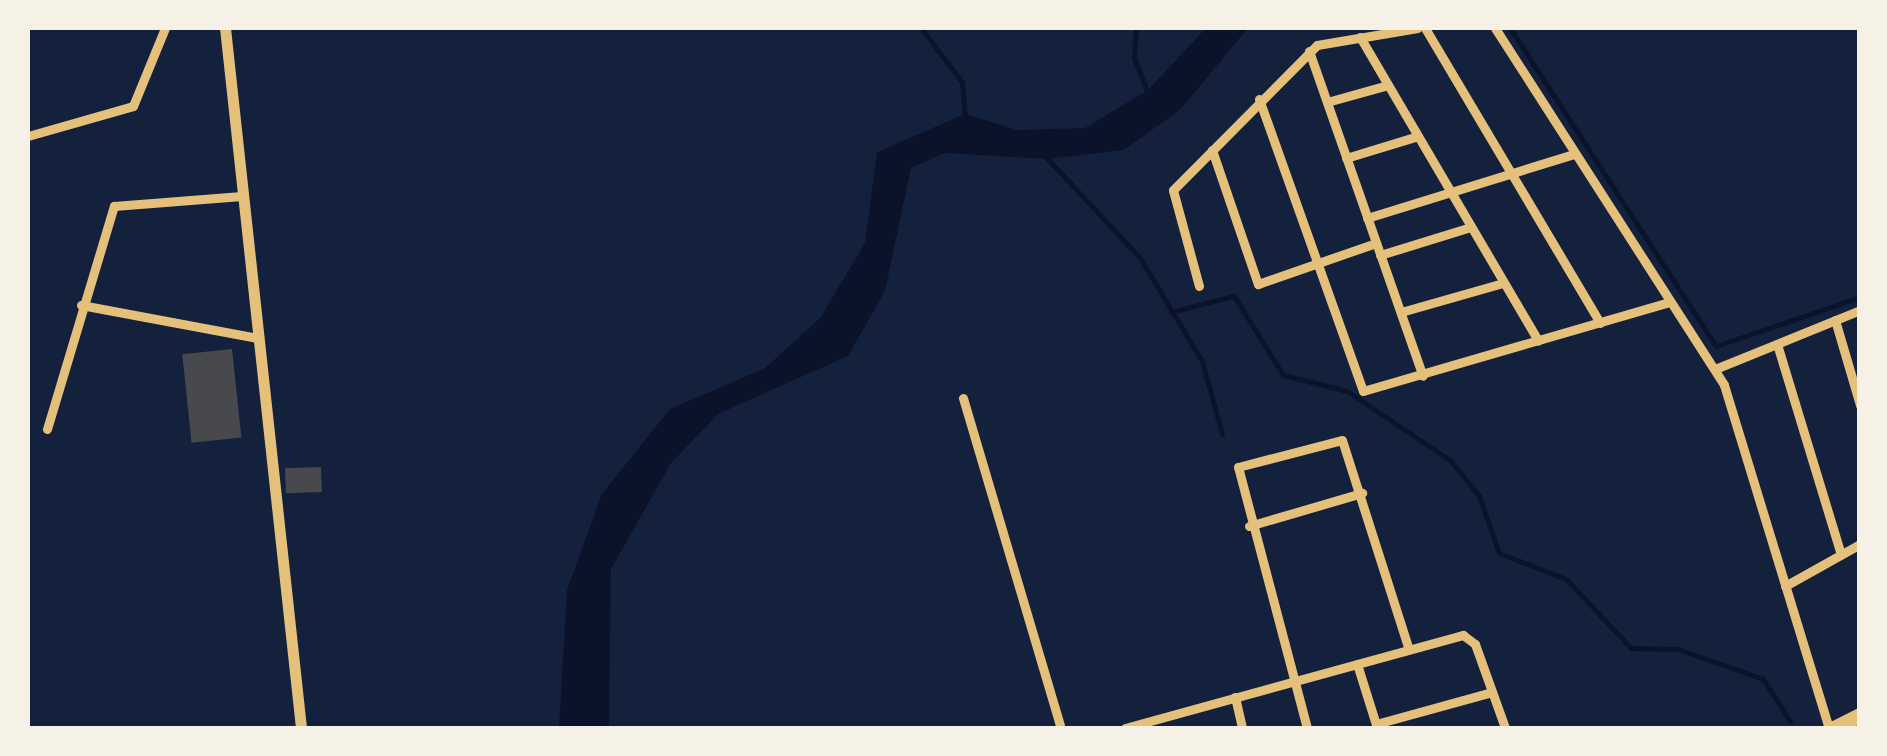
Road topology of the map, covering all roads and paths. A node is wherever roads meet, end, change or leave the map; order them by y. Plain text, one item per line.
1 (165, 28) edge
2 (225, 28) edge
3 (1422, 28) edge
4 (1496, 28) edge
5 (1360, 37) junction
6 (1309, 51) junction
7 (1388, 85) junction
8 (1259, 98) junction
9 (1327, 102) junction
10 (28, 136) edge
11 (1418, 136) junction
12 (1212, 150) junction
13 (1574, 154) junction
14 (1346, 158) junction
15 (1511, 174) junction
16 (1450, 192) junction
17 (242, 196) junction
18 (1367, 218) junction
19 (1471, 227) junction
20 (1376, 243) junction
21 (1380, 255) junction
22 (1315, 264) junction
23 (1504, 283) junction
24 (1199, 286) dead end
25 (1666, 303) junction
26 (81, 305) junction
27 (1860, 310) edge
28 (1400, 312) junction
29 (1835, 320) junction
30 (1600, 323) junction
31 (257, 338) junction
32 (1538, 341) junction
33 (1776, 344) junction
34 (1715, 369) junction
35 (1423, 376) junction
36 (962, 398) dead end
37 (1860, 404) edge
38 (47, 429) dead end
39 (1362, 493) junction
40 (1249, 526) junction
41 (1860, 544) edge
42 (1840, 555) junction
43 (1785, 586) junction
44 (1409, 650) junction
45 (1358, 664) junction
46 (1293, 681) junction
47 (1492, 692) junction
48 (1235, 698) junction
49 (1860, 714) edge
50 (1376, 726) edge
51 (301, 728) edge
52 (1061, 728) edge
53 (1125, 728) edge
54 (1242, 728) edge
55 (1308, 728) edge
56 (1505, 728) edge
57 (1832, 728) edge

1 - 10 street
2 - 17 street
3 - 5 street
3 - 15 street
4 - 13 street
5 - 6 street
5 - 7 street
6 - 8 street
6 - 9 street
7 - 9 street
7 - 11 street
8 - 12 street
8 - 22 street
9 - 14 street
11 - 14 street
11 - 16 street
12 - 22 street
12 - 24 street
13 - 15 street
13 - 25 street
14 - 18 street
15 - 16 street
15 - 30 street
16 - 18 street
16 - 19 street
17 - 26 street
17 - 31 street
18 - 20 street
19 - 21 street
19 - 23 street
20 - 21 street
20 - 22 street
21 - 28 street
22 - 35 street
23 - 28 street
23 - 32 street
25 - 30 street
25 - 34 street
26 - 31 street
26 - 38 street
27 - 29 street
28 - 35 street
29 - 33 street
29 - 37 street
30 - 32 street
31 - 51 street
32 - 35 street
33 - 34 street
33 - 42 street
34 - 43 street
36 - 52 street
39 - 40 street
39 - 40 street
39 - 44 street
40 - 46 street
41 - 42 street
42 - 43 street
43 - 57 street
44 - 45 street
44 - 47 street
45 - 46 street
45 - 50 street
46 - 48 street
46 - 55 street
47 - 50 street
47 - 56 street
48 - 53 street
48 - 54 street
49 - 57 highway

